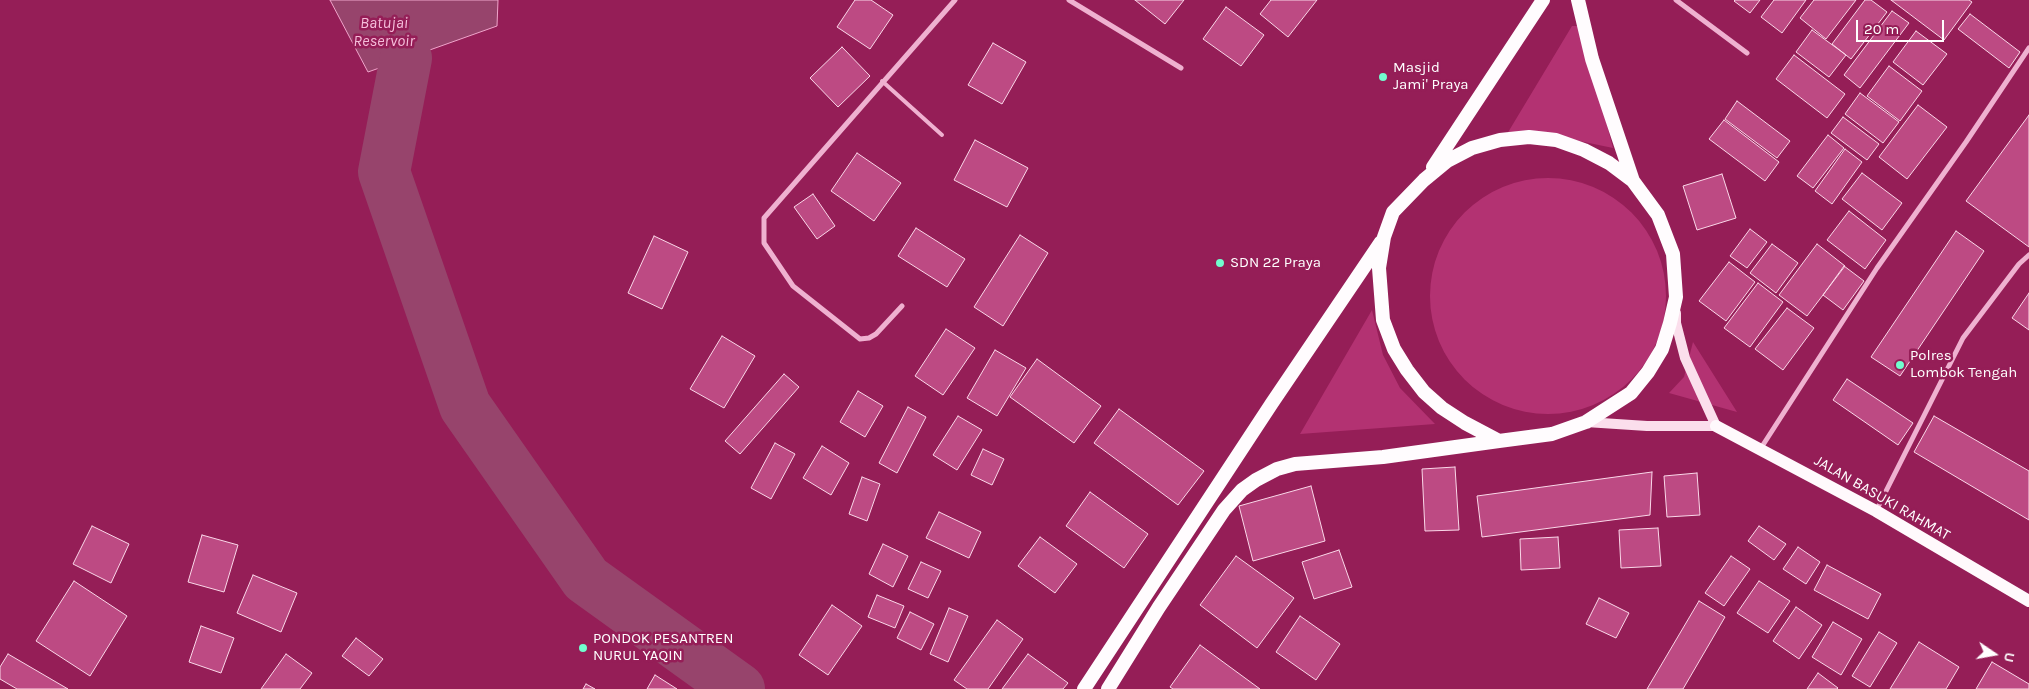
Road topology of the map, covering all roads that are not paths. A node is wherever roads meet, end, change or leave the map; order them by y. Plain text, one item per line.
1 (954, 0) edge
2 (1069, 0) edge
3 (1543, 0) edge
4 (1578, 0) edge
5 (1676, 0) edge
6 (2029, 48) edge
7 (1747, 53) dead end
8 (1181, 68) dead end
9 (882, 81) junction
10 (942, 134) dead end
11 (1424, 180) junction
12 (1633, 180) junction
13 (1384, 237) junction
14 (2029, 255) edge
15 (1676, 297) junction
16 (902, 306) dead end
17 (1586, 422) junction
18 (1716, 426) junction
19 (1499, 441) junction
20 (1760, 449) junction
21 (1876, 511) junction
22 (2029, 600) edge
23 (1084, 689) edge
24 (1108, 689) edge

1 - 9 street
2 - 8 street
3 - 11 highway
4 - 12 highway
5 - 7 street
6 - 20 street
9 - 10 lane
9 - 16 street
11 - 12 highway
11 - 13 highway
12 - 15 highway
13 - 19 highway
13 - 23 highway
14 - 21 street
15 - 17 highway
15 - 18 main road
17 - 18 main road
17 - 19 highway
18 - 20 main road, JALAN BASUKI RAHMAT
19 - 24 highway
20 - 21 main road, JALAN BASUKI RAHMAT
21 - 22 main road, JALAN BASUKI RAHMAT

